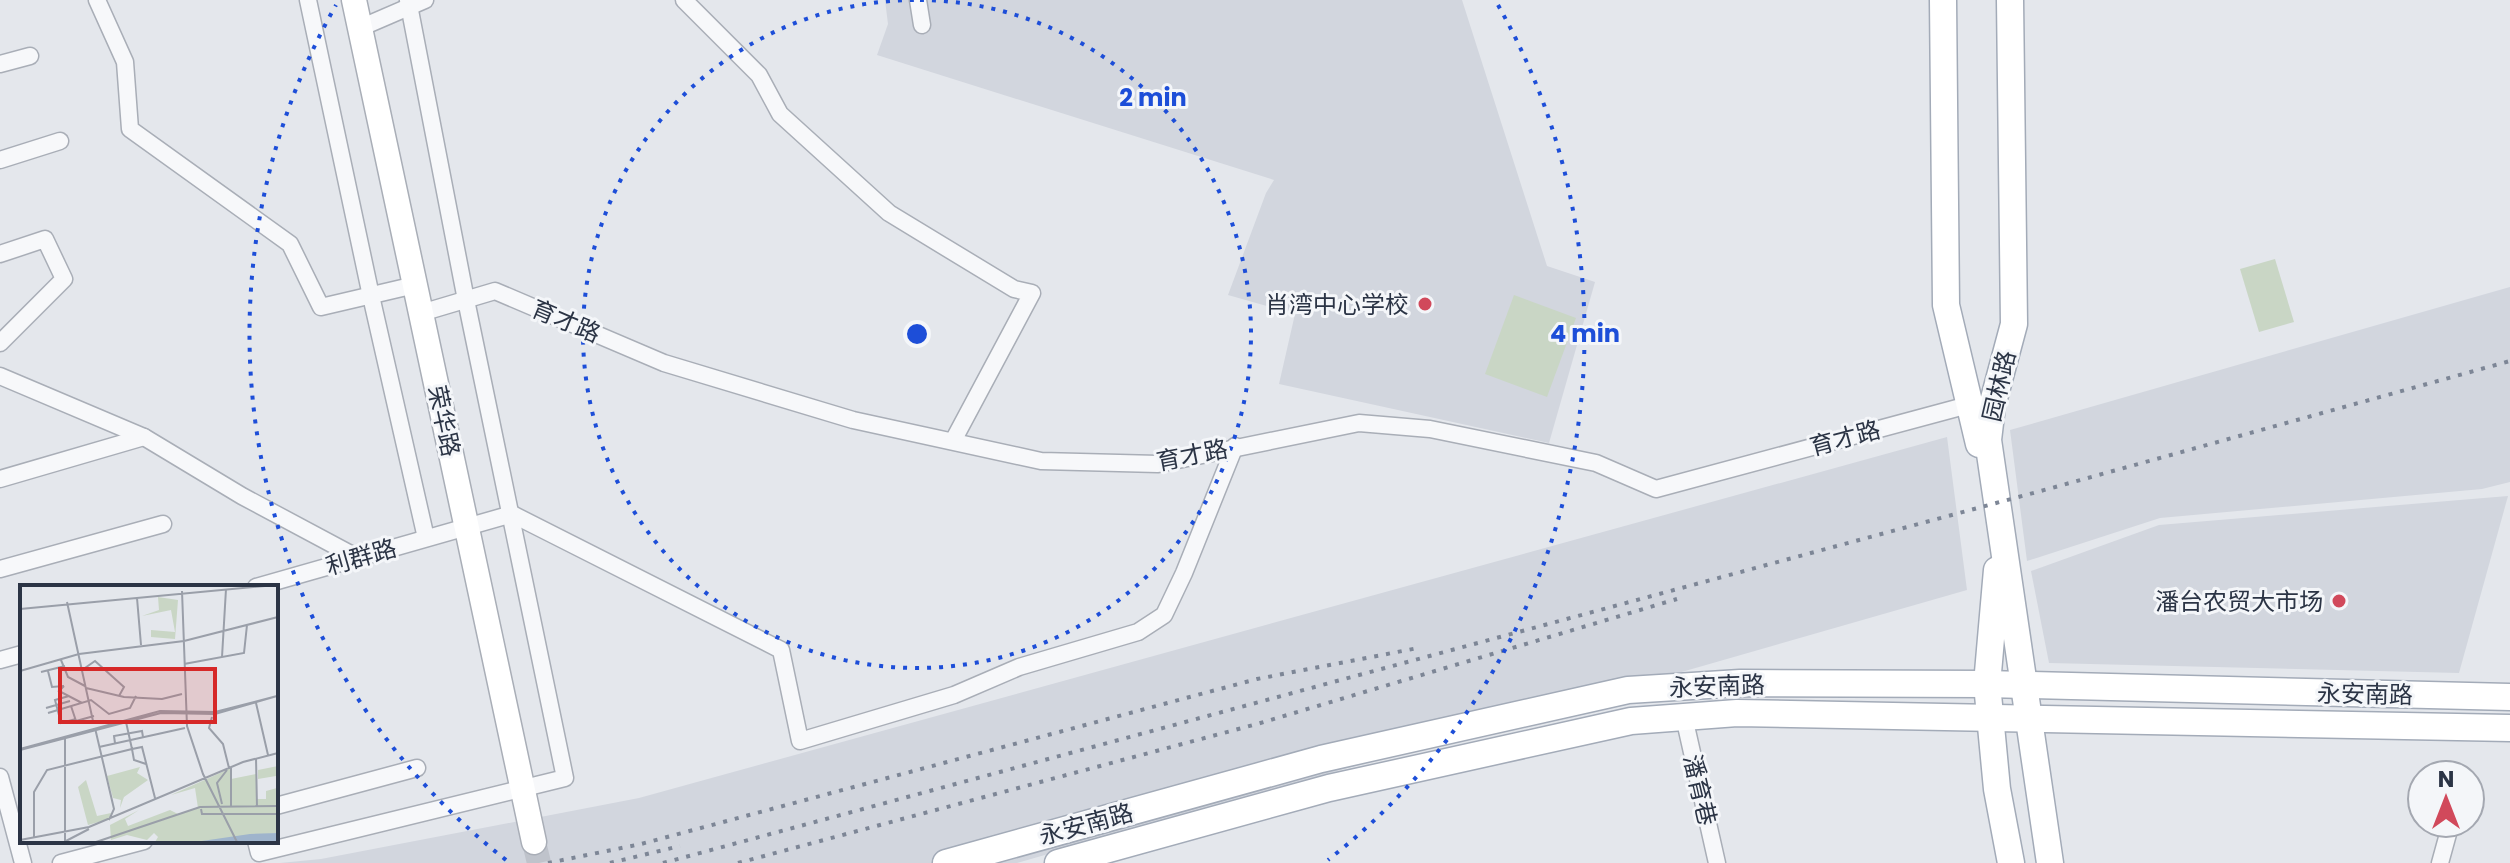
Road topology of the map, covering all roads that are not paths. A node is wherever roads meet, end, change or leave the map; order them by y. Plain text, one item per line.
1 (97, 0) edge
2 (308, 0) edge
3 (354, 0) edge
4 (684, 0) edge
5 (918, 0) edge
6 (1943, 0) edge
7 (2010, 0) edge
8 (414, 2) edge
9 (922, 25) dead end
10 (360, 28) junction
11 (30, 56) dead end
12 (0, 64) edge
13 (60, 141) dead end
14 (0, 160) edge
15 (0, 254) edge
16 (415, 285) junction
17 (371, 296) junction
18 (466, 300) junction
19 (421, 313) junction
20 (0, 343) edge
21 (0, 376) edge
22 (1972, 404) junction
23 (144, 437) junction
24 (953, 441) junction
25 (1235, 446) junction
26 (0, 479) edge
27 (512, 514) junction
28 (163, 524) dead end
29 (466, 527) junction
30 (426, 538) junction
31 (358, 558) junction
32 (0, 569) edge
33 (263, 585) edge
34 (20, 655) edge
35 (0, 660) edge
36 (1987, 684) junction
37 (2025, 686) junction
38 (2510, 697) edge
39 (1684, 717) junction
40 (1989, 717) junction
41 (2027, 719) junction
42 (2510, 728) edge
43 (417, 768) dead end
44 (0, 777) edge
45 (522, 788) junction
46 (278, 805) edge
47 (2447, 839) edge
48 (534, 842) tunnel mouth
49 (136, 843) edge
50 (256, 843) edge
51 (1064, 862) edge
52 (23, 863) edge
53 (61, 863) edge
54 (946, 863) edge
55 (1717, 863) edge
56 (2011, 863) edge
57 (2050, 863) edge
58 (2440, 863) edge

1 - 17 street
2 - 17 street
3 - 10 main road, 荣华路
4 - 24 street
5 - 9 street
6 - 22 main road, 园林路
7 - 37 main road, 园林路
8 - 10 street
8 - 18 street
10 - 16 main road, 荣华路
11 - 12 street
13 - 14 street
15 - 20 street
16 - 17 street
16 - 19 main road, 荣华路
17 - 30 street
18 - 19 street, 育才路
18 - 24 street, 育才路
18 - 27 street
19 - 29 main road, 荣华路
21 - 23 street
22 - 25 street, 育才路
22 - 36 main road, 园林路
23 - 26 street
23 - 31 street
24 - 25 street, 育才路
25 - 27 street
27 - 29 street, 利群路
27 - 45 street
28 - 32 street
29 - 30 street, 利群路
29 - 45 main road, 荣华路
30 - 31 street, 利群路
31 - 33 street, 利群路
34 - 35 street
36 - 37 main road, 永安南路
36 - 40 main road, 园林路
36 - 54 main road, 永安南路
37 - 38 main road, 永安南路
37 - 41 main road, 园林路
39 - 40 main road, 永安南路
39 - 51 main road, 永安南路
39 - 55 street, 潘育巷
40 - 41 main road, 永安南路
40 - 56 main road, 园林路
41 - 42 main road, 永安南路
41 - 57 main road, 园林路
43 - 46 street
44 - 52 street
45 - 48 main road, 荣华路
45 - 50 street
47 - 58 street
49 - 53 street

